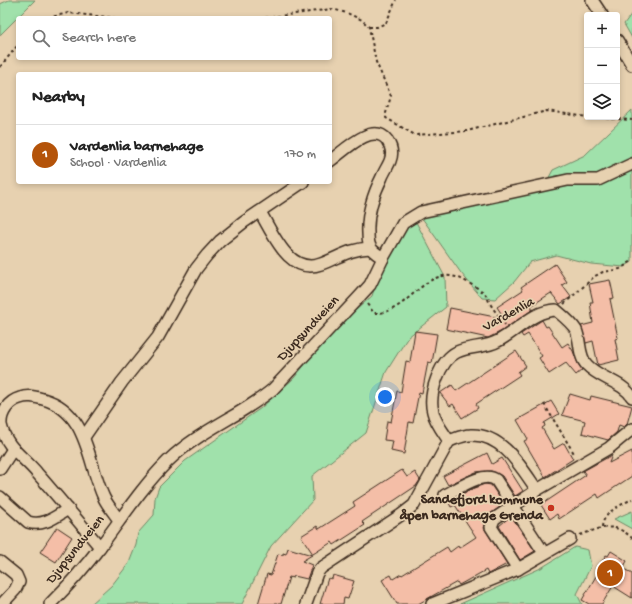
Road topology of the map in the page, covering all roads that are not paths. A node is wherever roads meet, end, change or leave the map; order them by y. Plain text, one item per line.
1 (592, 0) edge
2 (600, 12) edge
3 (620, 45) edge
4 (632, 66) edge
5 (332, 159) edge
6 (632, 164) edge
7 (300, 184) edge
8 (260, 212) junction
9 (370, 248) junction
10 (383, 258) junction
11 (632, 397) edge
12 (0, 424) edge
13 (632, 429) edge
14 (84, 437) junction
15 (449, 441) junction
16 (13, 449) junction
17 (0, 469) edge
18 (538, 490) junction
19 (445, 495) road end
20 (0, 497) edge
21 (513, 508) junction
22 (68, 509) junction
23 (119, 520) junction
24 (570, 539) road end
25 (100, 547) junction
26 (544, 553) junction
27 (0, 562) edge
28 (518, 569) junction
29 (2, 604) edge
30 (50, 604) edge
31 (306, 604) edge
32 (432, 604) edge

1 - 2 street
3 - 4 street
5 - 9 street
6 - 10 street, Djupsundveien
7 - 8 street
8 - 9 street
8 - 14 street
9 - 10 street
10 - 23 street, Djupsundveien
11 - 15 street, Vardenlia
12 - 14 street
12 - 16 street
13 - 18 street
14 - 23 street
15 - 18 street
15 - 31 street
16 - 17 street
16 - 22 street
18 - 21 street
19 - 21 street
20 - 22 street
21 - 26 street
21 - 28 street
22 - 25 street
23 - 25 street, Djupsundveien
24 - 26 street
25 - 30 street, Djupsundveien
26 - 28 street
27 - 29 street
28 - 32 street

